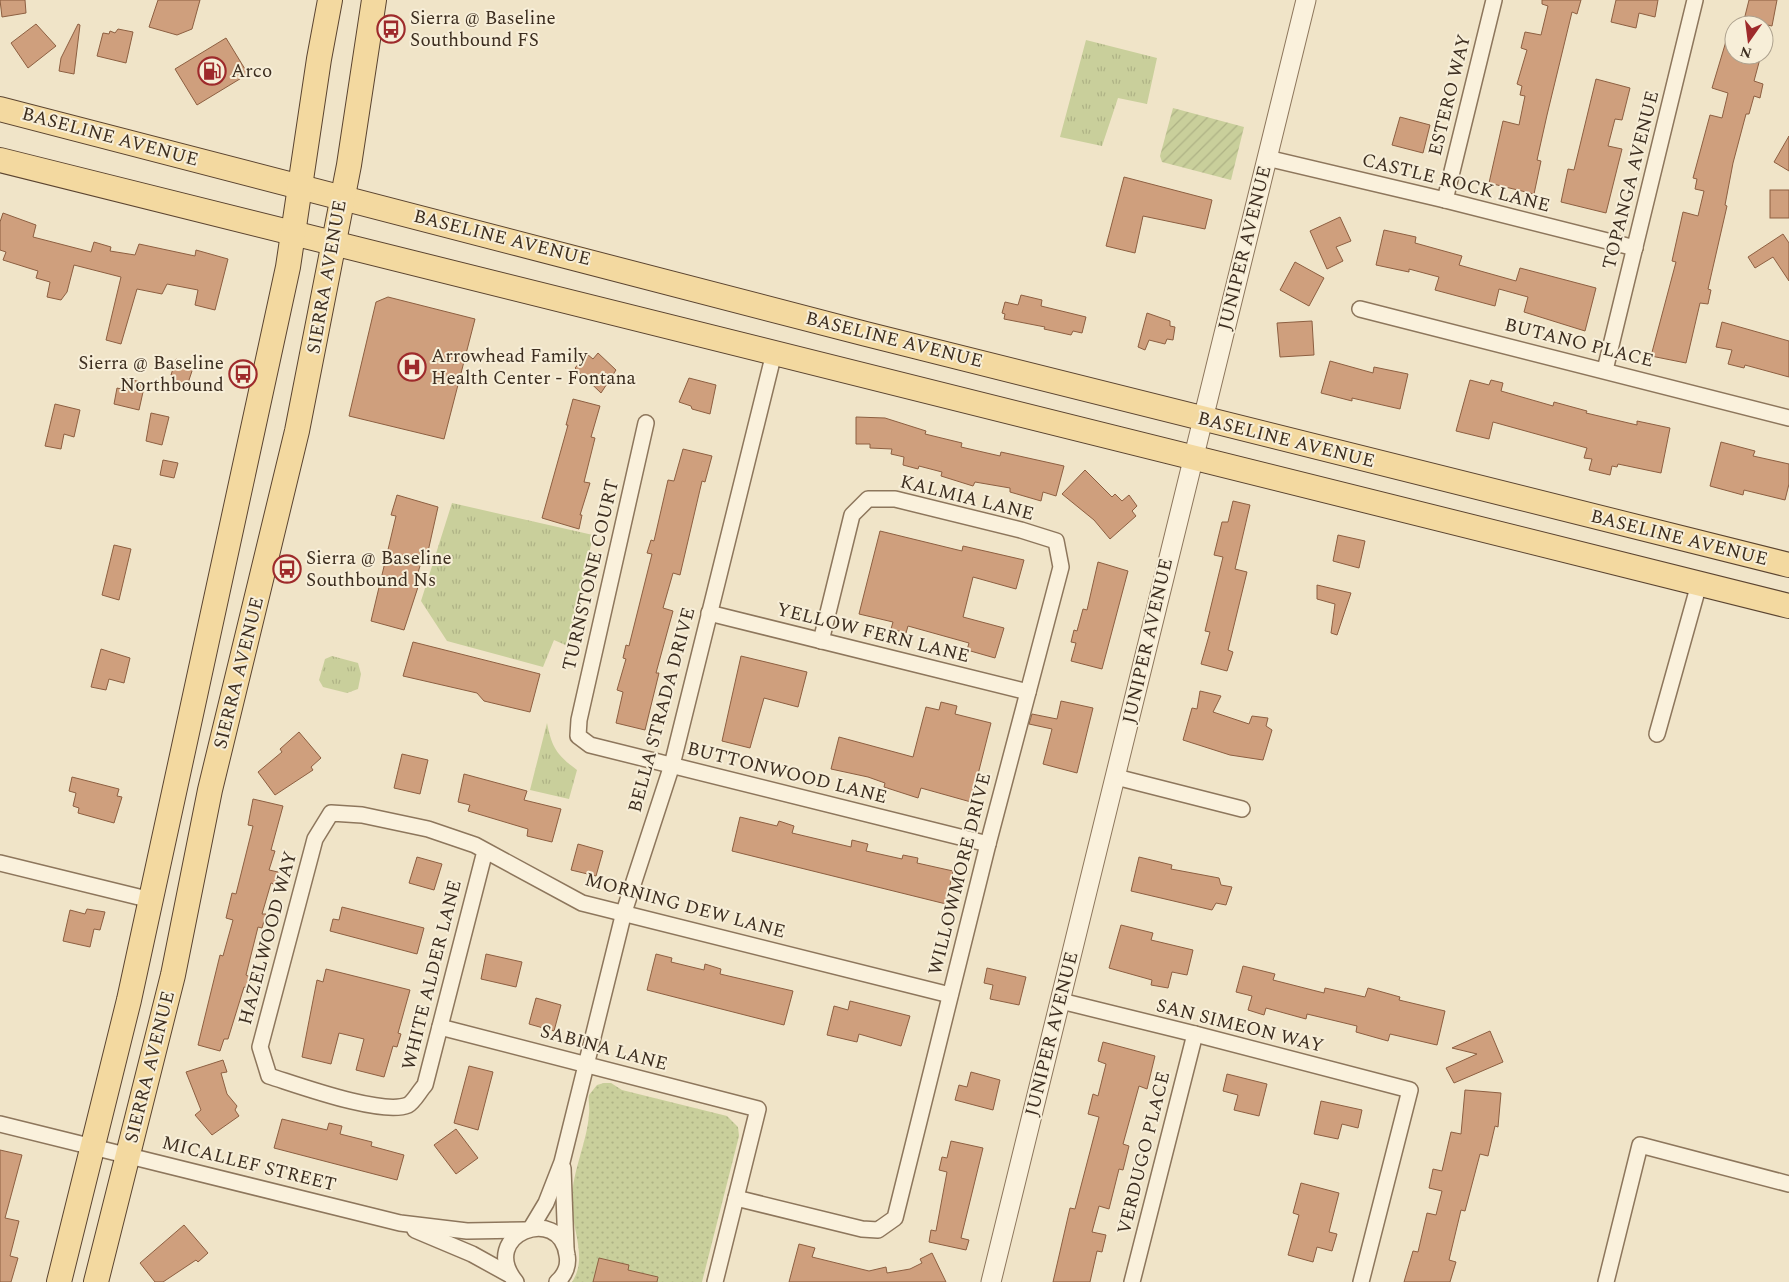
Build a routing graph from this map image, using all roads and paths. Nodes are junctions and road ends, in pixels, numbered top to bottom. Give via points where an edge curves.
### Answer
1 (330, 0) edge
2 (374, 0) edge
3 (1306, 0) edge
4 (1494, 0) edge
5 (1695, 0) edge
6 (0, 109) edge
7 (1267, 158) junction
8 (0, 160) edge
9 (300, 187) junction
10 (341, 198) junction
11 (1446, 200) junction
12 (292, 234) junction
13 (332, 244) junction
14 (1635, 248) junction
15 (1360, 309) dead end
16 (774, 353) junction
17 (1606, 370) junction
18 (1203, 418) junction
19 (1789, 418) edge
20 (646, 423) dead end
21 (1193, 458) junction
22 (1056, 541) joint
23 (1789, 565) edge
24 (1699, 584) junction
25 (1789, 606) edge
26 (709, 613) junction
27 (821, 641) junction
28 (1028, 692) junction
29 (1657, 734) dead end
30 (578, 736) joint
31 (672, 765) junction
32 (1116, 777) junction
33 (1242, 809) dead end
34 (331, 813) joint
35 (988, 844) junction
36 (485, 851) junction
37 (0, 862) edge
38 (151, 900) junction
39 (624, 912) junction
40 (950, 995) junction
41 (1060, 1001) junction
42 (440, 1027) junction
43 (1196, 1034) junction
44 (588, 1064) junction
45 (409, 1104) joint
46 (0, 1124) edge
47 (93, 1146) junction
48 (128, 1154) junction
49 (562, 1162) junction
50 (1789, 1184) edge
51 (736, 1198) junction
52 (400, 1223) junction
53 (528, 1229) junction
54 (567, 1249) junction
55 (513, 1279) edge
56 (559, 1281) edge
57 (59, 1282) edge
58 (96, 1282) edge
59 (714, 1282) edge
60 (991, 1282) edge
61 (1132, 1282) edge
62 (1361, 1282) edge
63 (1606, 1282) edge

1 - 9 main road, SIERRA AVENUE
2 - 10 main road, SIERRA AVENUE
3 - 7 street, JUNIPER AVENUE
4 - 11 street, ESTERO WAY
5 - 14 street, TOPANGA AVENUE
6 - 9 main road, BASELINE AVENUE
7 - 11 street, CASTLE ROCK LANE
7 - 18 street, JUNIPER AVENUE
8 - 12 main road, BASELINE AVENUE
9 - 10 main road, BASELINE AVENUE
9 - 12 main road, SIERRA AVENUE
10 - 13 main road, SIERRA AVENUE
10 - 18 main road, BASELINE AVENUE
11 - 14 street, CASTLE ROCK LANE
12 - 13 main road, BASELINE AVENUE
12 - 38 main road, SIERRA AVENUE via 288,267
13 - 16 main road, BASELINE AVENUE
13 - 48 main road, SIERRA AVENUE via 297,430 210,790 173,975
14 - 17 street, TOPANGA AVENUE
15 - 17 street, BUTANO PLACE
16 - 21 main road, BASELINE AVENUE
16 - 26 street, BELLA STRADA DRIVE
17 - 19 street, BUTANO PLACE
18 - 21 street, JUNIPER AVENUE
18 - 23 main road, BASELINE AVENUE
20 - 30 street, TURNSTONE COURT
21 - 24 main road, BASELINE AVENUE via 1597,556
21 - 32 street, JUNIPER AVENUE
22 - 27 street, KALMIA LANE via 895,499 868,499 852,515
22 - 28 street, WILLOWMORE DRIVE via 1061,567
24 - 25 main road, BASELINE AVENUE
24 - 29 street
26 - 27 street, YELLOW FERN LANE
26 - 31 street, BELLA STRADA DRIVE
27 - 28 street, YELLOW FERN LANE
28 - 35 street, WILLOWMORE DRIVE
30 - 31 street, BUTTONWOOD LANE via 590,745
31 - 35 street, BUTTONWOOD LANE
31 - 39 street, BELLA STRADA DRIVE
32 - 33 street
32 - 41 street, JUNIPER AVENUE
34 - 36 street, MORNING DEW LANE via 362,815 428,829
34 - 45 street, HAZELWOOD WAY via 315,839 260,1047 269,1076 332,1096 392,1109
35 - 40 street, WILLOWMORE DRIVE
36 - 39 street, MORNING DEW LANE via 582,903
36 - 42 street, WHITE ALDER LANE
37 - 38 street
38 - 47 main road, SIERRA AVENUE
39 - 40 street, MORNING DEW LANE
39 - 44 street, BELLA STRADA DRIVE
40 - 51 street, WILLOWMORE DRIVE via 895,1218 878,1230 862,1229
41 - 43 street, SAN SIMEON WAY
41 - 60 street, JUNIPER AVENUE
42 - 44 street, SABINA LANE
42 - 45 street, WHITE ALDER LANE via 425,1084
43 - 61 street, VERDUGO PLACE
43 - 62 street, SAN SIMEON WAY via 1410,1090
44 - 49 street, BELLA STRADA DRIVE
44 - 51 street, SABINA LANE via 758,1109
46 - 47 street, MICALLEF STREET
47 - 48 street, MICALLEF STREET
47 - 57 main road, SIERRA AVENUE
48 - 52 street, MICALLEF STREET
48 - 58 main road, SIERRA AVENUE
49 - 53 street, BELLA STRADA DRIVE via 546,1203
49 - 54 street, BELLA STRADA DRIVE
50 - 63 street via 1640,1145
51 - 59 street
52 - 53 street, MICALLEF STREET via 467,1231
52 - 55 street, MICALLEF STREET via 472,1254
53 - 54 street, MICALLEF STREET via 548,1230 556,1234
53 - 55 street, BELLA STRADA DRIVE via 512,1240 508,1248 506,1265
54 - 56 street, BELLA STRADA DRIVE via 567,1264

